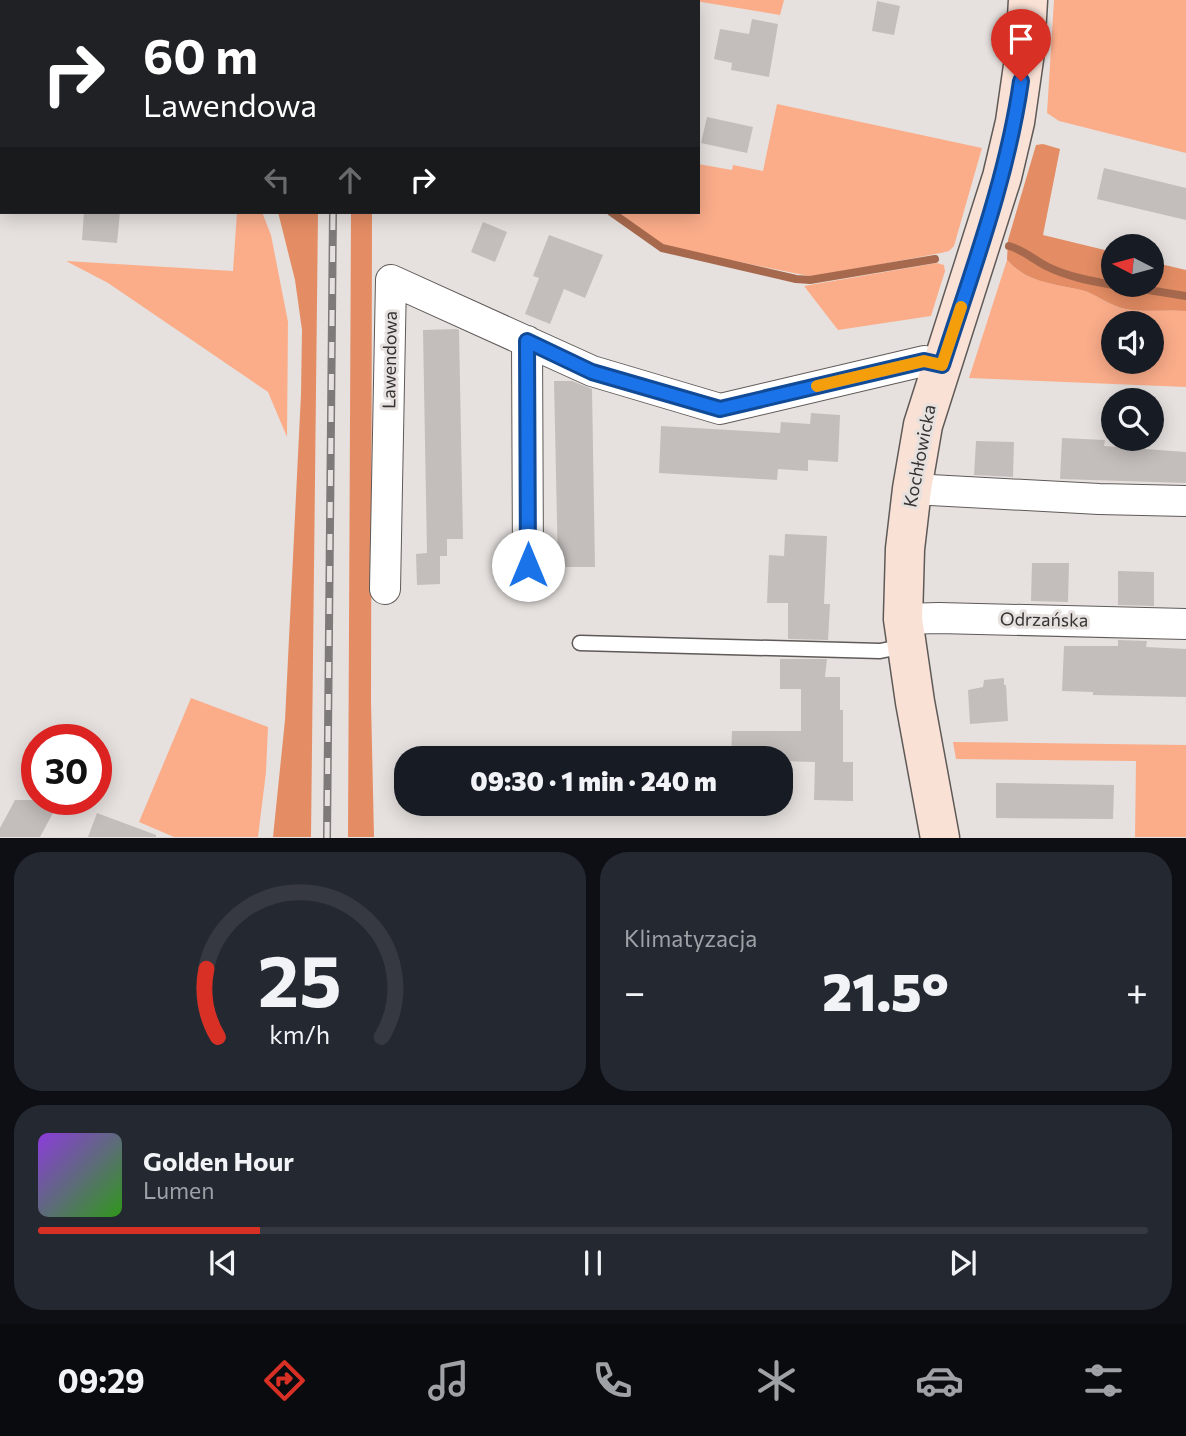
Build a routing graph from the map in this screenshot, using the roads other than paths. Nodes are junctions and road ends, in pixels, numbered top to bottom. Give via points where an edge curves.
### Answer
1 (1028, 0) edge
2 (527, 341) junction
3 (942, 365) junction
4 (912, 489) junction
5 (1186, 501) edge
6 (528, 565) dead end
7 (385, 589) dead end
8 (1186, 624) edge
9 (905, 632) junction
10 (580, 643) dead end
11 (940, 838) edge

1 - 3 street, Kochłowicka via 1023,71 1009,148
2 - 3 street, Lawendowa via 592,372 720,409 924,361
2 - 6 street
2 - 7 street, Lawendowa via 391,280
3 - 4 street, Kochłowicka via 923,425
4 - 5 street
4 - 9 street, Kochłowicka via 905,549
8 - 9 street, Odrzańska via 939,618
9 - 10 lane via 880,651
9 - 11 street, Kochłowicka

